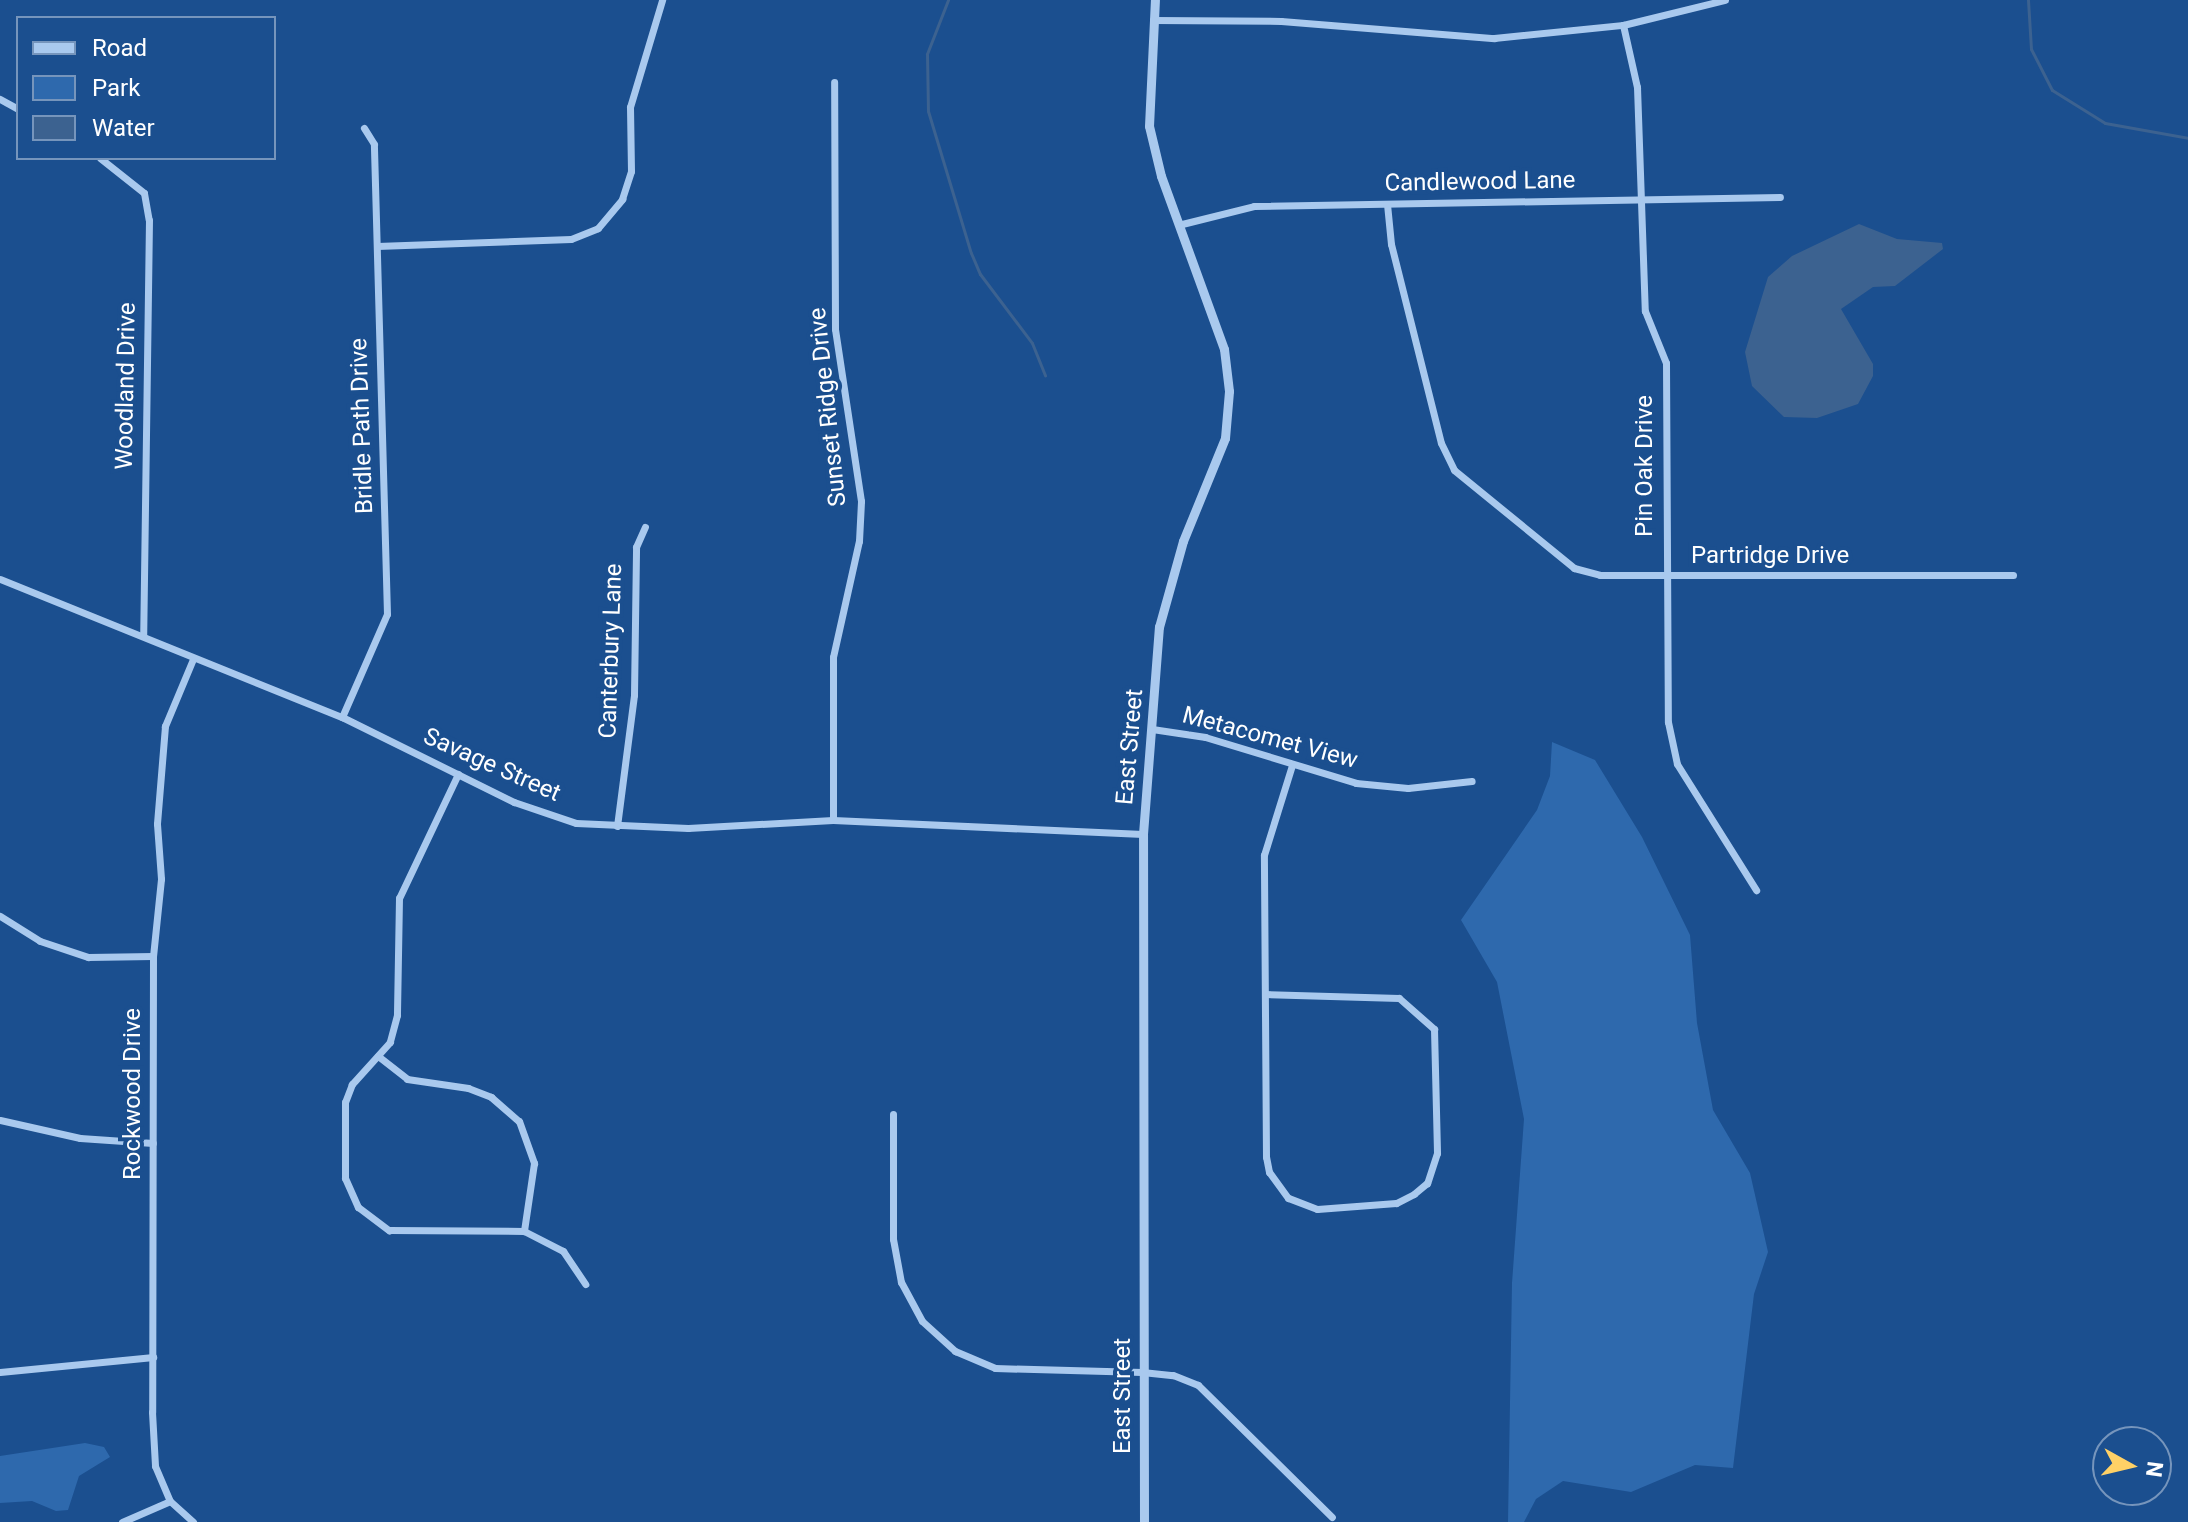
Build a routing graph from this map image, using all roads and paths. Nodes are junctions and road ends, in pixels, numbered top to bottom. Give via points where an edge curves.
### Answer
1 (662, 0) edge
2 (1155, 0) edge
3 (1725, 0) edge
4 (1153, 20) junction
5 (1623, 25) junction
6 (834, 82) dead end
7 (364, 128) dead end
8 (103, 160) edge
9 (1780, 197) dead end
10 (1642, 198) junction
11 (1387, 204) junction
12 (1182, 224) junction
13 (377, 246) junction
14 (645, 527) dead end
15 (2013, 575) dead end
16 (1665, 576) junction
17 (0, 579) edge
18 (143, 636) junction
19 (193, 659) junction
20 (342, 717) junction
21 (1152, 729) junction
22 (1292, 765) junction
23 (458, 774) junction
24 (1472, 781) dead end
25 (833, 820) junction
26 (617, 826) junction
27 (1143, 834) junction
28 (1756, 890) dead end
29 (0, 916) edge
30 (153, 956) junction
31 (1265, 994) junction
32 (378, 1056) junction
33 (893, 1114) dead end
34 (0, 1120) edge
35 (153, 1143) junction
36 (524, 1231) junction
37 (585, 1284) dead end
38 (153, 1357) junction
39 (0, 1372) edge
40 (1142, 1372) junction
41 (170, 1501) junction
42 (1332, 1517) dead end
43 (122, 1522) edge
44 (193, 1522) edge
45 (1144, 1522) edge

1 - 13 street via 630,107 631,171 622,199 598,228 571,239
2 - 4 street, East Street
3 - 5 street
4 - 5 street via 1281,21 1494,38
4 - 12 street, East Street via 1149,126 1161,176
5 - 10 street, Pin Oak Drive via 1637,87
6 - 25 street, Sunset Ridge Drive via 835,329 861,501 859,541 833,657
7 - 13 street, Bridle Path Drive via 374,144
8 - 18 street, Woodland Drive via 144,193 149,220
9 - 10 street, Candlewood Lane
10 - 11 street, Candlewood Lane
10 - 16 street, Pin Oak Drive via 1645,311 1666,363
11 - 12 street, Candlewood Lane via 1254,206
11 - 16 street, Partridge Drive via 1391,244 1441,443 1454,470 1574,568 1600,575
12 - 21 street, East Street via 1224,349 1229,391 1225,438 1183,541 1159,627
13 - 20 street, Bridle Path Drive via 387,614
14 - 26 street, Canterbury Lane via 636,547 634,695
15 - 16 street, Partridge Drive
16 - 28 street, Pin Oak Drive via 1668,722 1677,764
17 - 18 street, Savage Street
18 - 19 street, Savage Street
19 - 20 street, Savage Street
19 - 30 street, Rockwood Drive via 165,726
20 - 23 street, Savage Street
21 - 22 street, Metacomet View via 1205,737
21 - 27 street, East Street
22 - 24 street, Metacomet View via 1356,783 1408,788
22 - 31 street via 1266,839
23 - 26 street, Savage Street via 576,823
23 - 32 street via 399,898 397,1015 390,1042
25 - 26 street, Savage Street
25 - 27 street, Savage Street
27 - 40 street, East Street
29 - 30 street via 40,941 88,957
30 - 35 street, Rockwood Drive
31 - 31 street via 1266,1157 1277,1186 1301,1205 1325,1210 1396,1203 1414,1194 1427,1183 1437,1153 1438,1047 1423,1015 1399,998 1379,995
32 - 36 street via 407,1079 491,1097 519,1121 534,1163
32 - 36 street via 352,1084 345,1102 345,1178 358,1207 372,1222 405,1233
33 - 40 street via 893,1239 901,1282 922,1321 955,1351 995,1368
34 - 35 street via 80,1138
35 - 38 street, Rockwood Drive
36 - 37 street via 563,1251
38 - 39 street
38 - 41 street, Rockwood Drive via 155,1466
40 - 42 street via 1173,1375 1198,1385
40 - 45 street, East Street
41 - 43 street
41 - 44 street, Rockwood Drive

